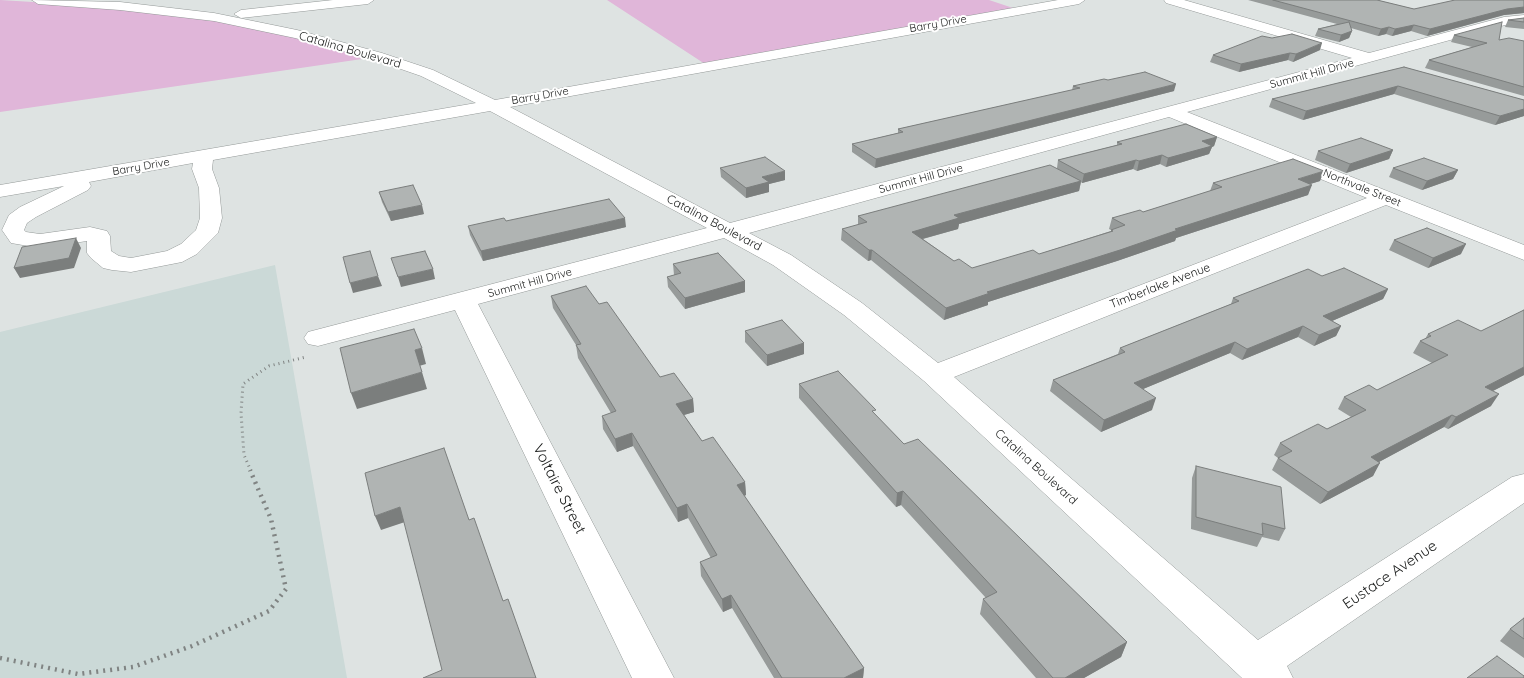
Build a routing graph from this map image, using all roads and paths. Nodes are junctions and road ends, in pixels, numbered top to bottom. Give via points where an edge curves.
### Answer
1 (38, 0) edge
2 (368, 0) edge
3 (1079, 0) edge
4 (1170, 0) edge
5 (214, 17) junction
6 (1524, 19) edge
7 (1370, 58) junction
8 (1398, 66) edge
9 (492, 105) junction
10 (1171, 112) junction
11 (204, 156) junction
12 (127, 169) junction
13 (0, 191) edge
14 (1386, 198) junction
15 (727, 230) junction
16 (1524, 253) edge
17 (464, 301) junction
18 (318, 338) dead end
19 (308, 356) dead end
20 (934, 375) junction
21 (1524, 486) edge
22 (0, 658) edge
23 (1264, 671) edge
24 (653, 678) edge

1 - 5 street, Catalina Boulevard
2 - 5 street
3 - 9 street, Barry Drive
4 - 7 street
5 - 9 street, Catalina Boulevard via 297,34 377,56 427,73
6 - 7 street, Summit Hill Drive via 1504,21
7 - 8 street
7 - 10 street, Summit Hill Drive
9 - 11 street, Barry Drive
9 - 15 street, Catalina Boulevard
10 - 14 street, Northvale Street
10 - 15 street, Summit Hill Drive
11 - 12 street, Barry Drive
11 - 12 street via 202,169 210,195 211,218 206,233 189,249 174,257 131,265 112,263 99,253 99,236 90,234 40,241 19,238 13,230 17,220 28,212
12 - 13 street, Barry Drive
14 - 16 street, Northvale Street
14 - 20 street, Timberlake Avenue
15 - 17 street, Summit Hill Drive
15 - 20 street, Catalina Boulevard via 782,260 853,309
17 - 18 street, Summit Hill Drive
17 - 24 street, Voltaire Street
19 - 22 path via 270,366 243,384 244,455 272,519 286,589 269,611 192,646 133,667 78,674
20 - 23 street, Catalina Boulevard
21 - 23 street, Eustace Avenue

